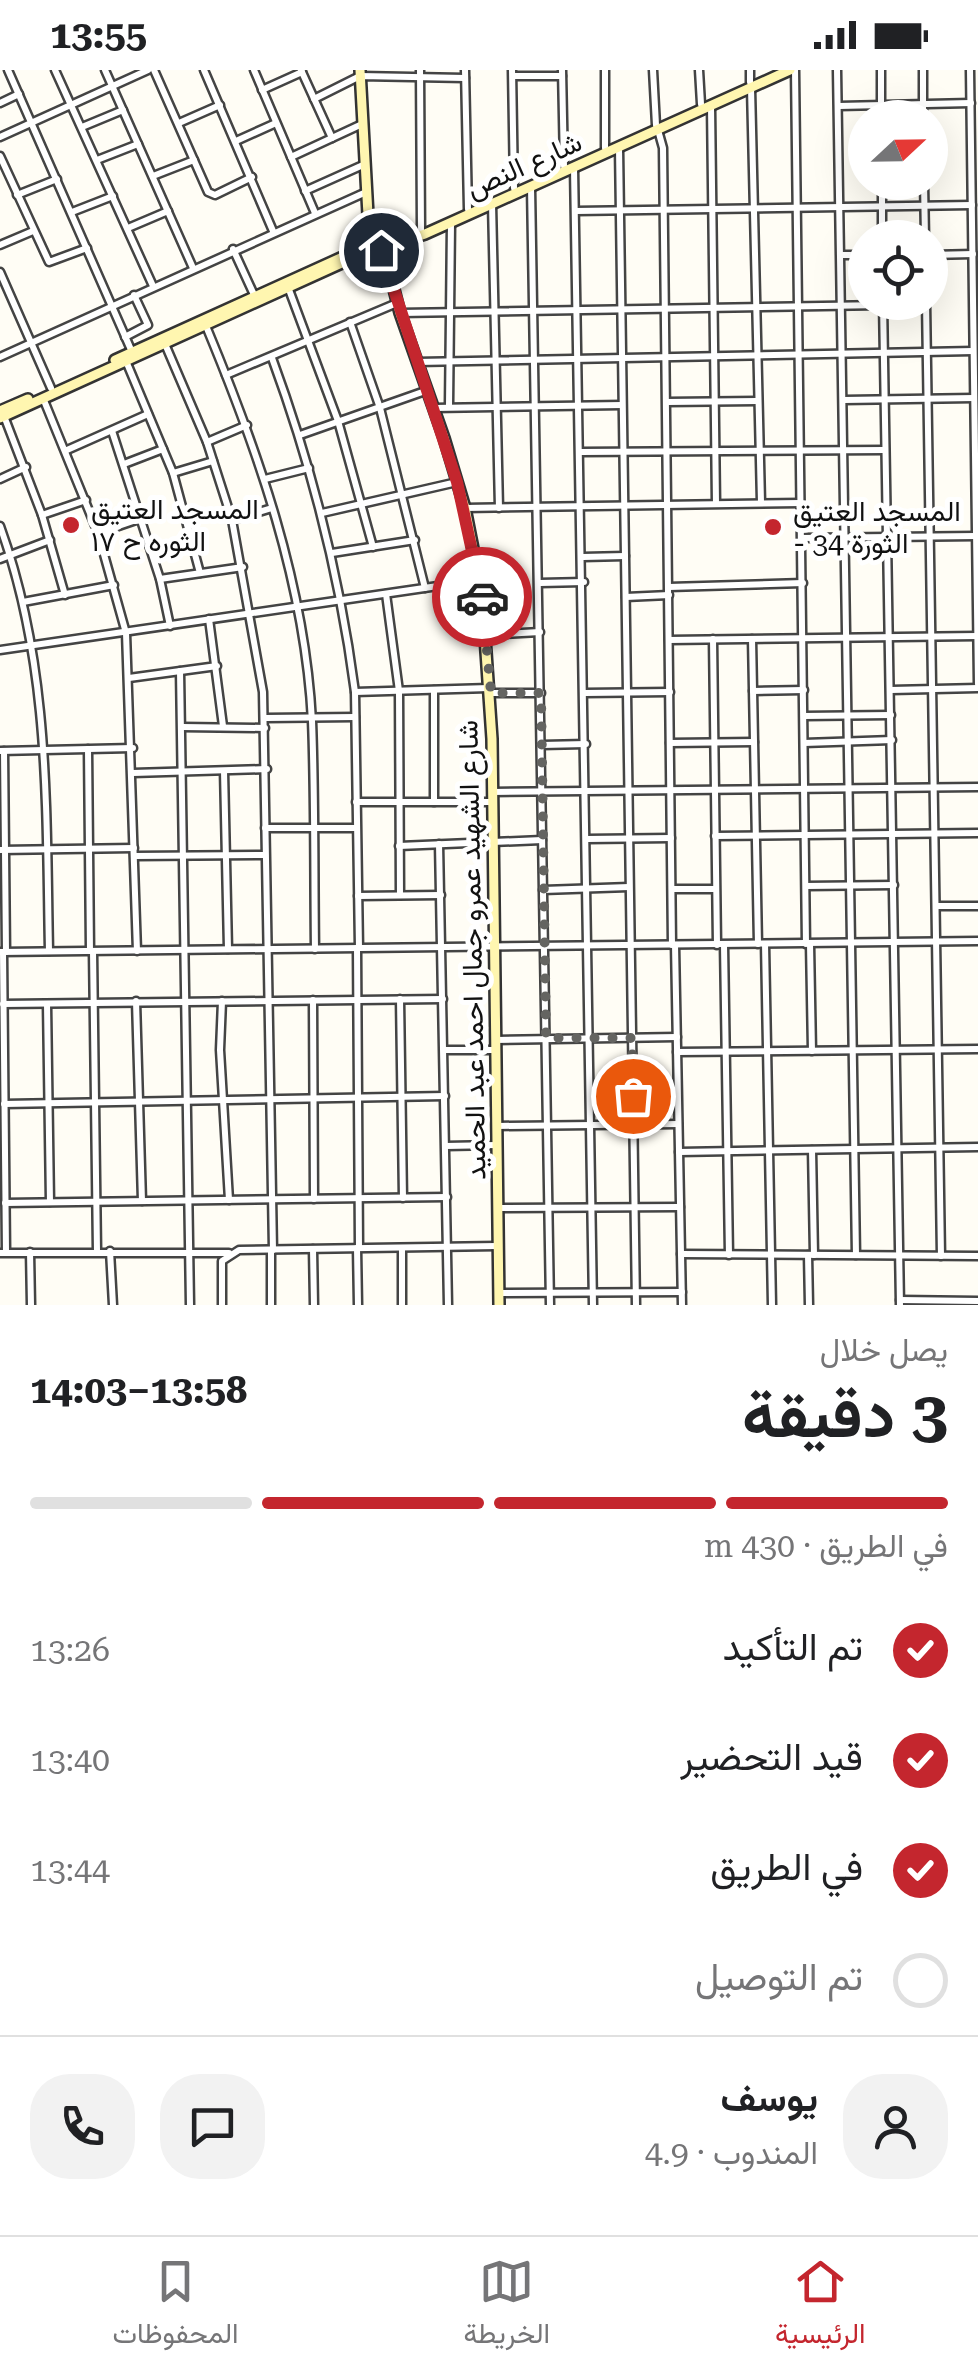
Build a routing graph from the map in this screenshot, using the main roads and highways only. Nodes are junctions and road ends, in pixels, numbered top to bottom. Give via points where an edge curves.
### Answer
1 (776, 70) edge
2 (793, 70) edge
3 (360, 73) edge
4 (751, 85) junction
5 (657, 127) junction
6 (569, 167) junction
7 (378, 248) junction
8 (288, 286) junction
9 (152, 346) junction
10 (129, 356) junction
11 (1, 415) edge
12 (499, 1305) edge

1 - 4 main road, شارع النص
2 - 4 main road, شارع النص
3 - 7 main road, شارع الشهيد عمرو جمال احمد عبد الحميد via 364,192
4 - 5 main road, شارع النص
5 - 6 main road, شارع النص
5 - 6 main road, شارع النص
6 - 7 main road, شارع النص
6 - 7 main road, شارع النص via 451,223
7 - 8 main road, شارع النص
7 - 12 main road, شارع الشهيد عمرو جمال احمد عبد الحميد via 465,508 480,580 491,690
8 - 9 main road, شارع النص
8 - 9 main road, شارع النص
9 - 10 main road, شارع النص
10 - 11 main road, شارع النص
10 - 11 main road, شارع النص

